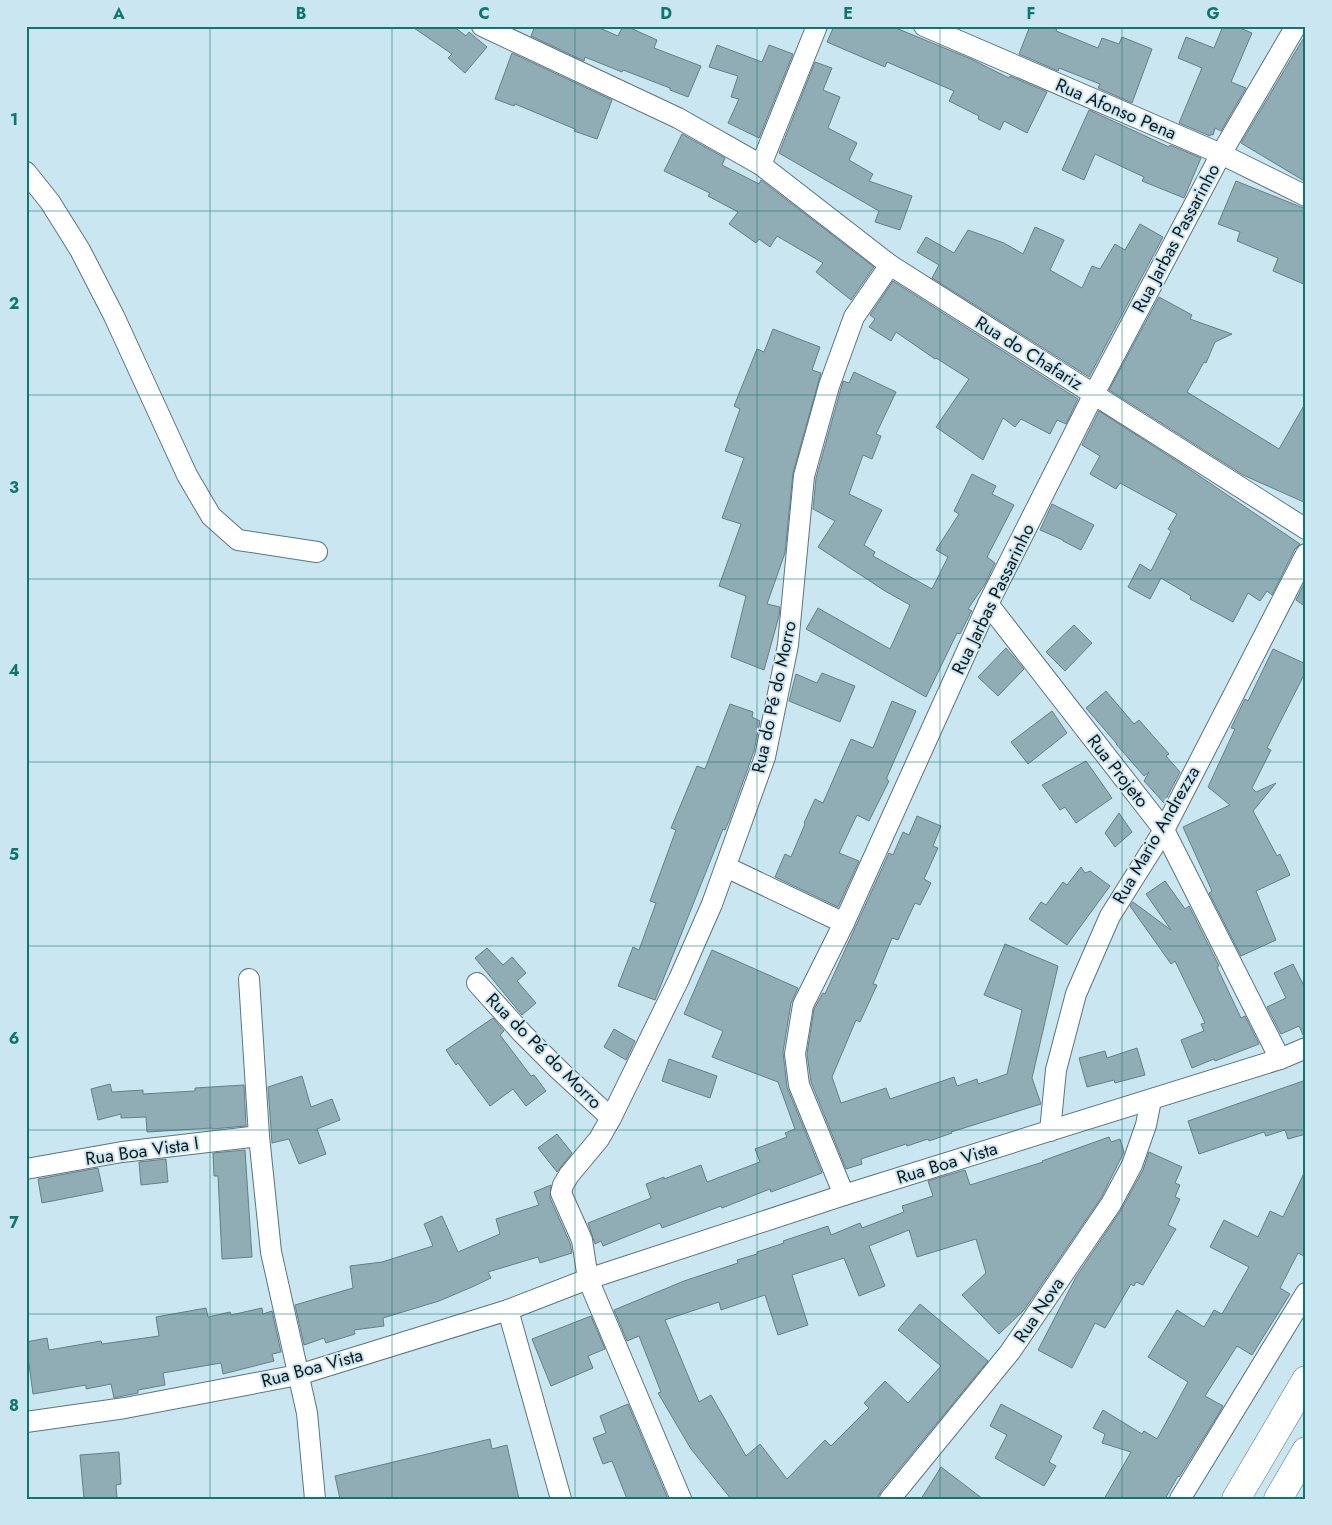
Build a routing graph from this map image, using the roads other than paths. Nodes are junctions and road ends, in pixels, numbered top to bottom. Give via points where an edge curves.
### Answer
1 (482, 26) edge
2 (817, 26) edge
3 (924, 26) edge
4 (1296, 26) edge
5 (1221, 154) junction
6 (761, 165) junction
7 (26, 172) edge
8 (1306, 196) edge
9 (890, 265) junction
10 (1094, 394) junction
11 (1306, 529) edge
12 (317, 552) dead end
13 (1306, 554) edge
14 (988, 604) junction
15 (1164, 830) junction
16 (726, 867) junction
17 (844, 923) junction
18 (249, 979) dead end
19 (477, 983) dead end
20 (1306, 1048) edge
21 (1280, 1059) junction
22 (1151, 1100) junction
23 (611, 1118) junction
24 (1050, 1130) junction
25 (259, 1136) junction
26 (26, 1169) edge
27 (844, 1195) junction
28 (588, 1279) junction
29 (1306, 1293) edge
30 (508, 1310) junction
31 (298, 1375) junction
32 (1306, 1380) edge
33 (26, 1422) edge
34 (1306, 1451) edge
35 (316, 1499) edge
36 (561, 1499) edge
37 (682, 1499) edge
38 (890, 1499) edge
39 (1180, 1499) edge
40 (1236, 1499) edge
41 (1278, 1499) edge

1 - 6 street, Rua do Chafariz via 678,118
2 - 6 street
3 - 5 street, Rua Afonso Pena
4 - 5 street, Rua Jarbas Passarinho
5 - 8 street, Rua Afonso Pena
5 - 10 street, Rua Jarbas Passarinho
6 - 9 street, Rua do Chafariz
7 - 12 street via 50,202 80,250 187,476 211,516 238,540
9 - 10 street, Rua do Chafariz
9 - 16 street, Rua do Pé do Morro via 854,317 821,413 804,476 788,645 765,757
10 - 11 street, Rua do Chafariz
10 - 14 street, Rua Jarbas Passarinho
13 - 15 street, Rua Mario Andrezza
14 - 15 street, Rua Projeto
14 - 17 street, Rua Jarbas Passarinho
15 - 21 street, Rua Projeto
15 - 24 street, Rua Mario Andrezza via 1110,916 1076,994 1056,1070
16 - 17 street
16 - 23 street, Rua do Pé do Morro via 679,979
17 - 27 street, Rua Jarbas Passarinho via 803,1005 795,1054 799,1084
18 - 25 street
19 - 23 street, Rua do Pé do Morro via 522,1033
20 - 21 street, Rua Boa Vista
21 - 22 street, Rua Boa Vista
22 - 24 street, Rua Boa Vista
22 - 38 street, Rua Nova via 1132,1165 1111,1204 1010,1352
23 - 28 street, Rua do Pé do Morro via 569,1175 561,1194 582,1240
24 - 27 street, Rua Boa Vista
25 - 26 street, Rua Boa Vista I via 122,1152
25 - 31 street via 271,1252
27 - 28 street, Rua Boa Vista
28 - 30 street, Rua Boa Vista
28 - 37 street
29 - 39 street
30 - 31 street, Rua Boa Vista
30 - 36 street
31 - 33 street, Rua Boa Vista via 125,1408
31 - 35 street via 307,1412
32 - 40 main road
34 - 41 main road

